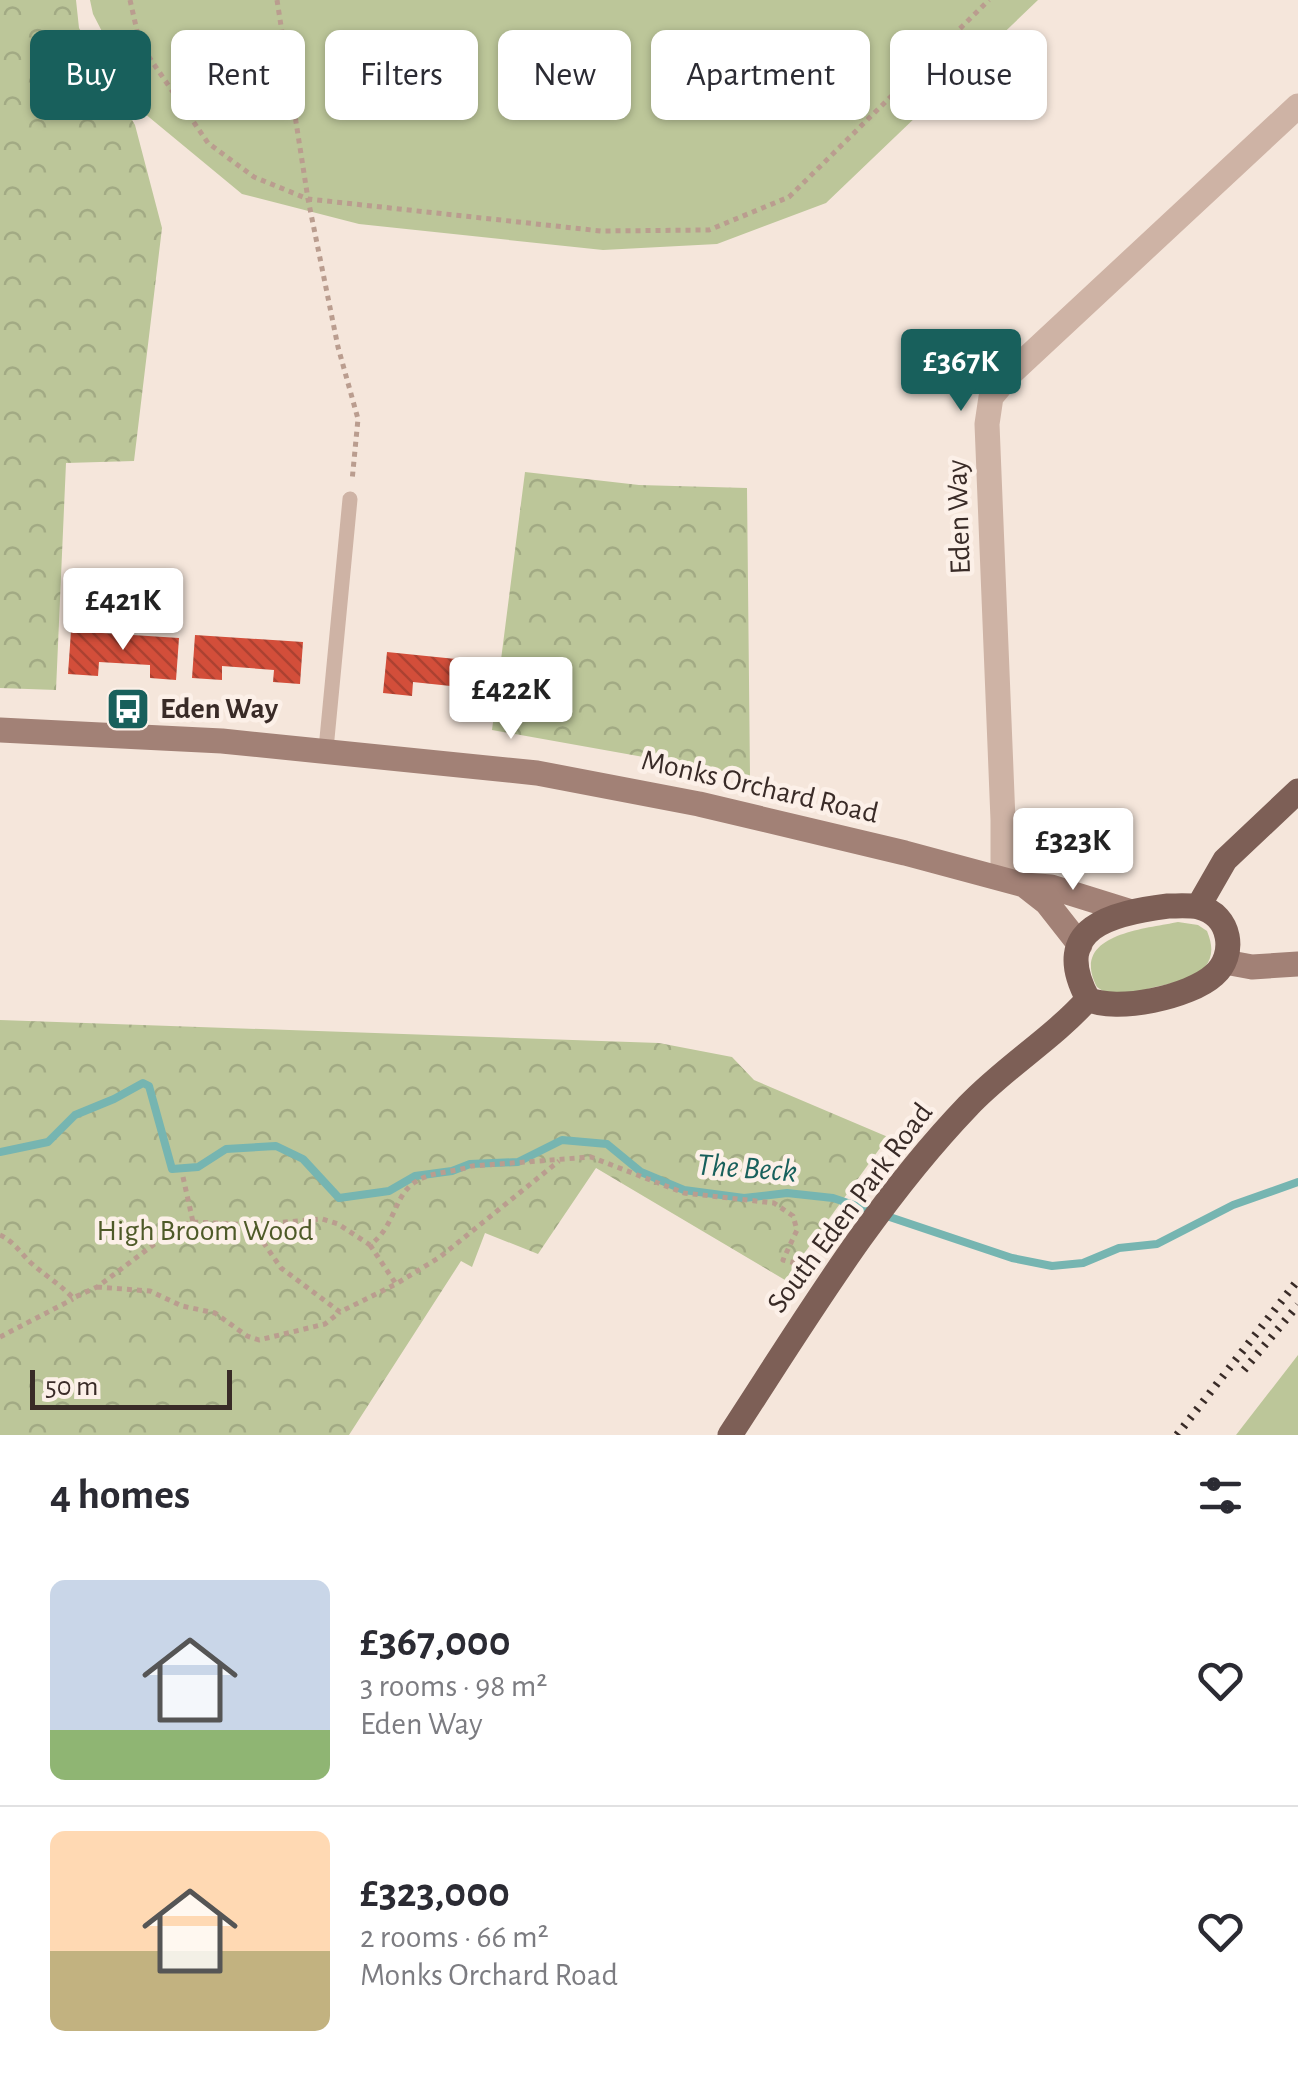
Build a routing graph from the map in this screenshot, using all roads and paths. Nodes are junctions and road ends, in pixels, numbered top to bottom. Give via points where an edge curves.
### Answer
1 (130, 0) edge
2 (277, 0) edge
3 (989, 0) edge
4 (1298, 106) edge
5 (308, 200) junction
6 (350, 499) joint
7 (0, 730) edge
8 (326, 749) junction
9 (1298, 791) edge
10 (1013, 881) junction
11 (1198, 906) junction
12 (1128, 911) junction
13 (1080, 945) junction
14 (1225, 962) junction
15 (1298, 964) edge
16 (1088, 999) junction
17 (562, 1158) junction
18 (183, 1176) dead end
19 (193, 1222) junction
20 (252, 1225) junction
21 (0, 1235) edge
22 (370, 1246) junction
23 (836, 1272) junction
24 (396, 1284) junction
25 (97, 1286) junction
26 (73, 1298) junction
27 (340, 1312) junction
28 (0, 1337) edge
29 (730, 1435) edge

1 - 5 path via 140,44 208,143 254,177
2 - 5 path
3 - 5 path via 789,197 709,230 601,231
4 - 10 street, Eden Way via 991,397 1004,820
5 - 6 path via 358,419
6 - 8 lane
7 - 8 street, Monks Orchard Road
8 - 10 street, Monks Orchard Road via 587,782
9 - 11 main road via 1232,852
10 - 12 street, Monks Orchard Road
10 - 13 street via 1047,903
11 - 12 main road
11 - 14 main road via 1221,922
12 - 13 main road via 1104,919
13 - 16 main road via 1078,971
14 - 15 street
14 - 16 main road via 1209,980 1140,1003 1100,1005
16 - 23 main road, South Eden Park Road via 968,1106
17 - 22 path via 432,1174 410,1186
17 - 23 path via 591,1157 684,1193 774,1203 793,1216 797,1230 783,1260
17 - 24 path via 440,1257
18 - 19 path
19 - 20 path
19 - 25 path
20 - 22 path via 322,1219
20 - 27 path via 281,1268
21 - 26 path
22 - 24 path
23 - 29 main road, South Eden Park Road
24 - 27 path
25 - 26 path
25 - 27 path via 150,1291 215,1313 259,1340 325,1324
26 - 28 path

